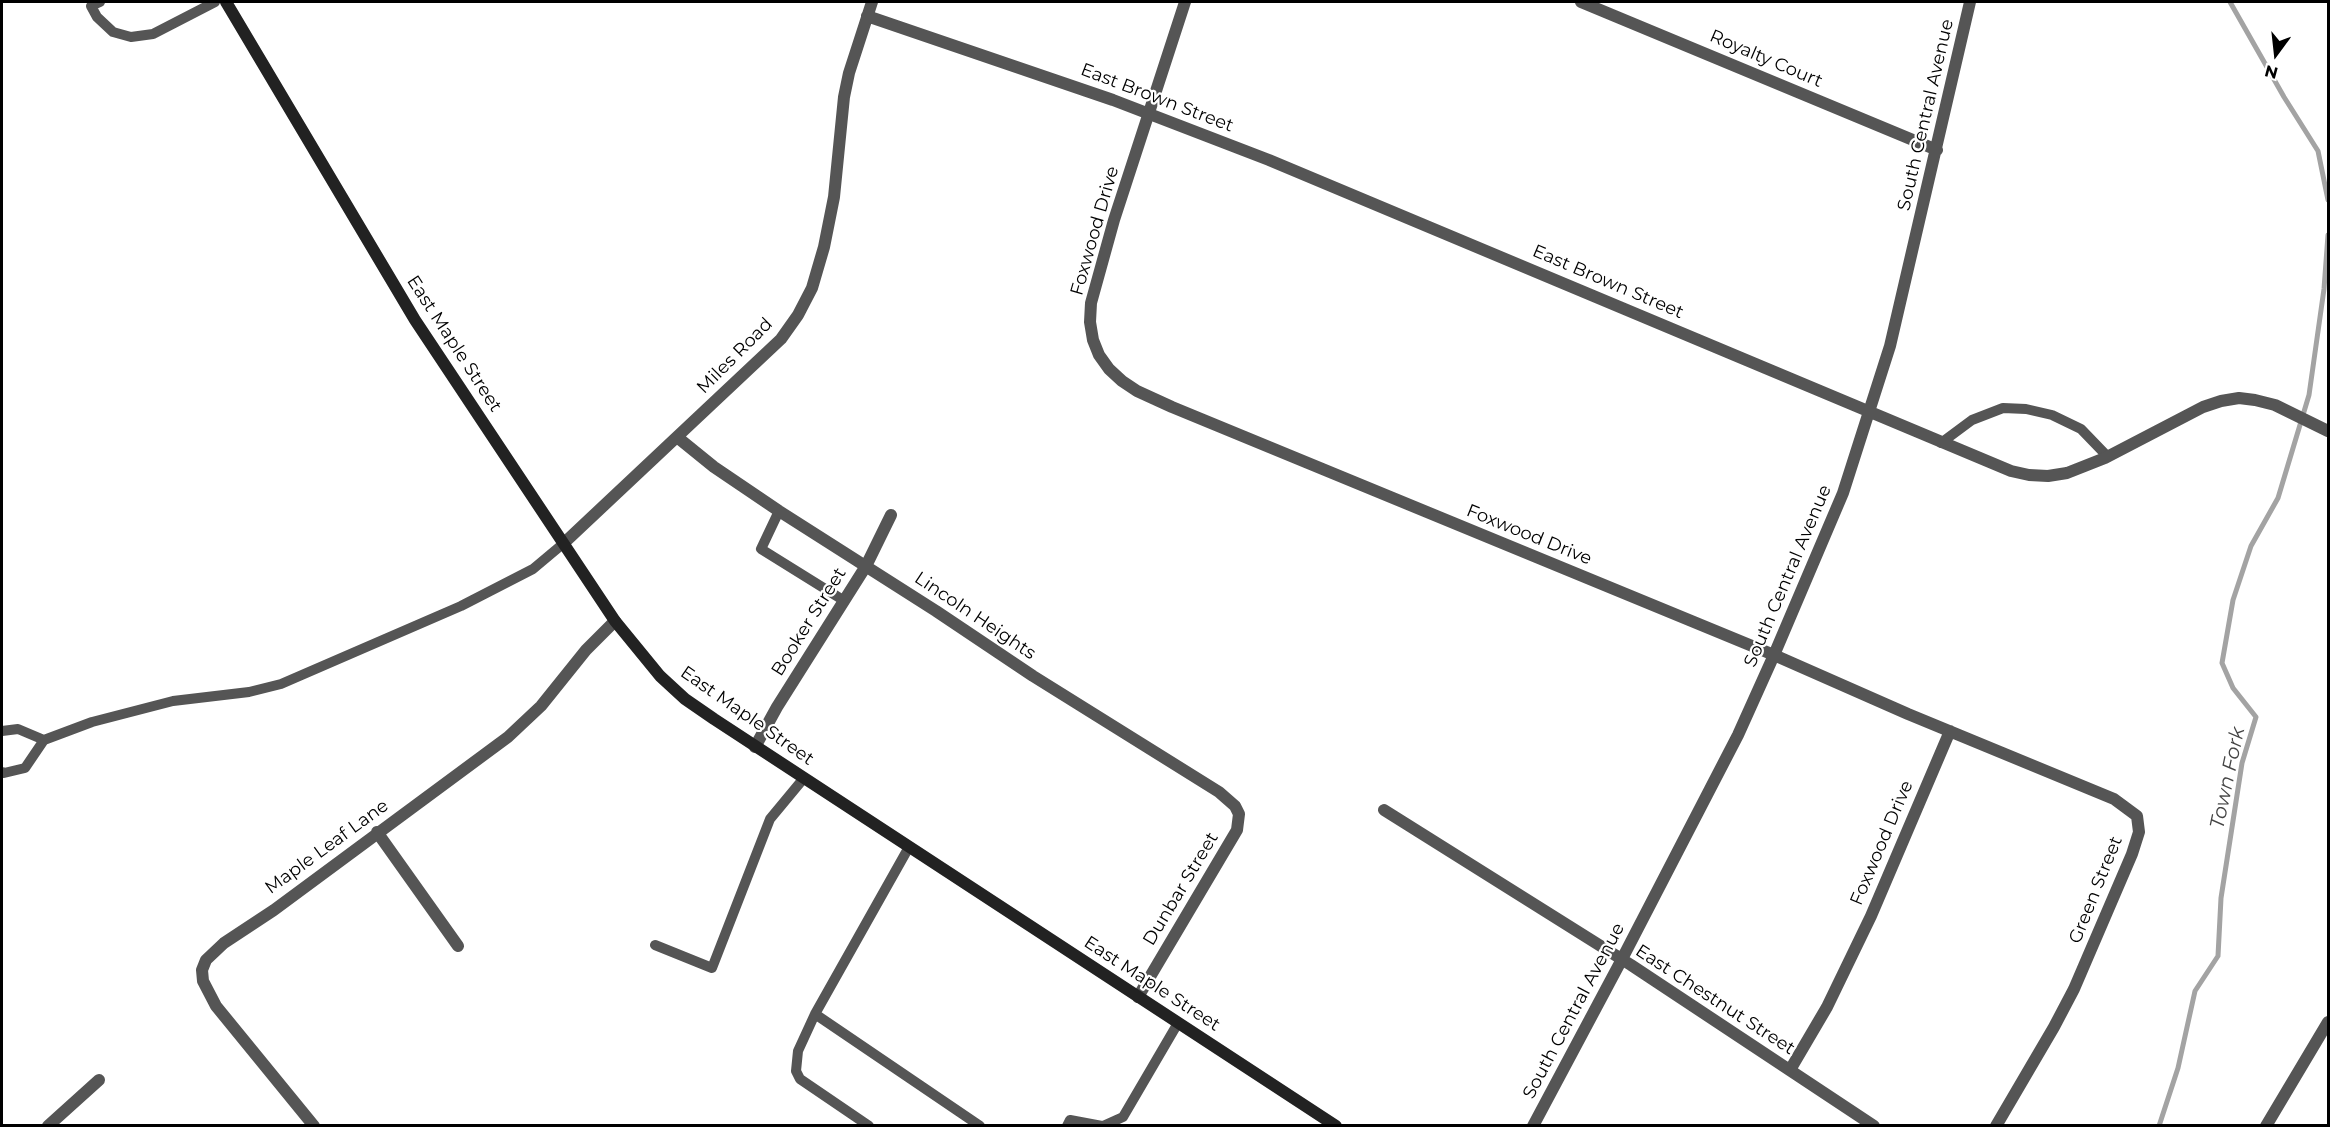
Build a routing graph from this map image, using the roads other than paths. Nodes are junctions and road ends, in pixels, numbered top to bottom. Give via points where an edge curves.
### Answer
1 (100, 2) edge
2 (216, 2) edge
3 (226, 2) edge
4 (872, 2) edge
5 (1185, 2) edge
6 (1581, 2) edge
7 (1970, 2) edge
8 (867, 16) junction
9 (1150, 114) junction
10 (1937, 150) junction
11 (1870, 413) junction
12 (2324, 429) edge
13 (676, 437) junction
14 (1941, 443) junction
15 (2108, 457) junction
16 (779, 511) junction
17 (891, 515) dead end
18 (564, 543) junction
19 (866, 566) junction
20 (843, 600) junction
21 (615, 621) junction
22 (1774, 655) junction
23 (2, 731) edge
24 (1950, 731) junction
25 (44, 740) junction
26 (755, 747) junction
27 (2, 772) edge
28 (804, 778) junction
29 (1384, 810) dead end
30 (1237, 831) joint
31 (377, 832) junction
32 (909, 848) junction
33 (656, 945) dead end
34 (458, 946) dead end
35 (1621, 961) junction
36 (1138, 997) junction
37 (815, 1014) junction
38 (2328, 1022) edge
39 (1178, 1023) junction
40 (1790, 1070) junction
41 (99, 1080) dead end
42 (48, 1125) edge
43 (314, 1125) edge
44 (869, 1125) edge
45 (980, 1125) edge
46 (1067, 1125) edge
47 (1106, 1125) edge
48 (1336, 1125) edge
49 (1533, 1125) edge
50 (1874, 1125) edge
51 (1996, 1125) edge
52 (2266, 1125) edge

1 - 2 lane via 91,6 97,17 113,32 131,37 153,34
3 - 18 main road, East Maple Street via 407,307
4 - 8 street, Miles Road
5 - 9 street, Foxwood Drive
6 - 10 street, Royalty Court
7 - 10 street, South Central Avenue
8 - 9 street, East Brown Street
8 - 13 street, Miles Road via 844,97 834,197 812,288 781,339
9 - 11 street, East Brown Street via 1409,218
9 - 22 street, Foxwood Drive via 1091,303 1093,340 1104,362 1122,381 1172,407
10 - 11 street, South Central Avenue
11 - 14 street, East Brown Street
11 - 22 street, South Central Avenue via 1844,493
12 - 15 street, East Brown Street via 2286,410 2239,398 2184,416
13 - 16 street, Lincoln Heights
13 - 18 street, Miles Road
14 - 15 street, East Brown Street via 2029,475 2067,473
14 - 15 lane via 1972,420 2003,408 2026,409 2052,415 2081,429
16 - 19 street, Lincoln Heights
16 - 20 lane via 761,549
17 - 19 street, Booker Street
18 - 21 main road, East Maple Street
18 - 25 lane via 533,569 461,606 281,684 173,701 92,722
19 - 20 street, Booker Street
19 - 30 street, Lincoln Heights via 1219,792 1239,814
20 - 26 street, Booker Street
21 - 26 main road, East Maple Street via 672,688
21 - 31 street, Maple Leaf Lane via 520,727
22 - 24 street, Foxwood Drive
22 - 35 street, South Central Avenue
23 - 25 lane via 18,729
24 - 40 street, Foxwood Drive via 1871,916 1827,1007
24 - 51 street, Green Street via 2114,799 2133,810 2139,822 2132,854 2074,989
25 - 27 lane via 25,768
26 - 28 main road, East Maple Street
28 - 32 main road, East Maple Street
28 - 33 lane via 770,819 712,968
29 - 35 street, East Chestnut Street
30 - 36 street, Dunbar Street
31 - 34 street
31 - 43 street, Maple Leaf Lane via 219,947 202,970 202,981 216,1006
32 - 36 main road, East Maple Street
32 - 37 lane
35 - 40 street, East Chestnut Street
35 - 49 street, South Central Avenue
36 - 39 main road, East Maple Street
37 - 44 lane via 798,1051 796,1071 800,1078
37 - 45 lane
38 - 52 street
39 - 47 lane via 1123,1117
39 - 48 main road, East Maple Street
40 - 50 street, East Chestnut Street
41 - 42 street
46 - 47 lane via 1070,1120

